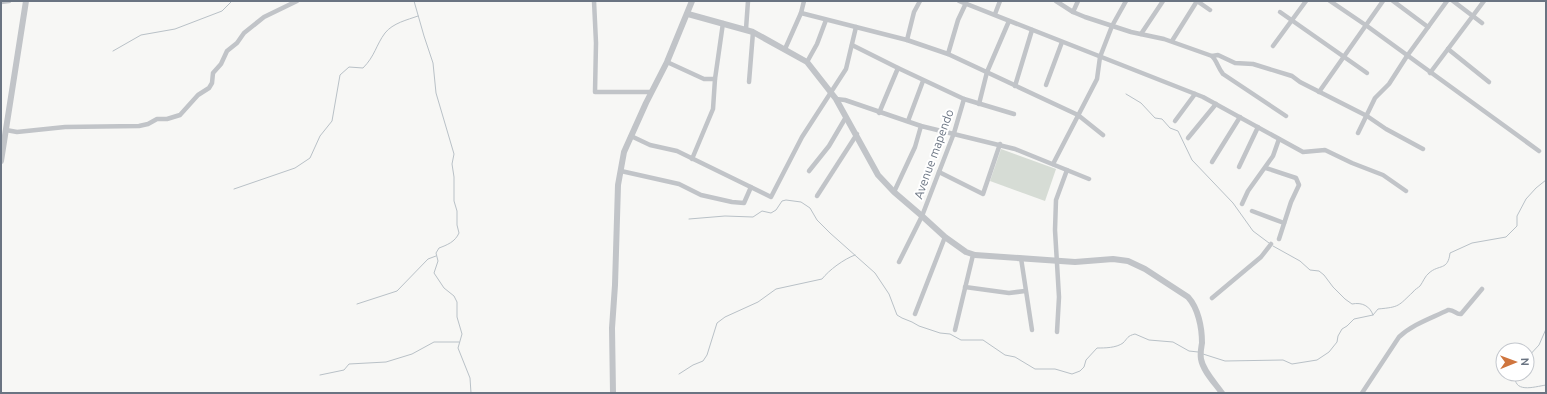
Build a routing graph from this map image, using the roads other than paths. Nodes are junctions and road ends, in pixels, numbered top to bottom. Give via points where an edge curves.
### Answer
1 (9, 1) edge
2 (26, 1) edge
3 (297, 1) edge
4 (594, 1) edge
5 (692, 1) edge
6 (748, 1) edge
7 (804, 1) edge
8 (920, 1) edge
9 (959, 1) edge
10 (1000, 1) edge
11 (1056, 1) edge
12 (1078, 1) edge
13 (1126, 1) edge
14 (1164, 1) edge
15 (1197, 1) edge
16 (1306, 1) edge
17 (1330, 1) edge
18 (1383, 1) edge
19 (1393, 1) edge
20 (1447, 1) edge
21 (1453, 1) edge
22 (1484, 1) edge
23 (1, 2) edge
24 (966, 3) junction
25 (1210, 10) dead end
26 (1073, 12) junction
27 (1280, 12) dead end
28 (801, 13) junction
29 (688, 14) junction
30 (995, 14) junction
31 (1474, 16) junction
32 (826, 20) junction
33 (1292, 20) junction
34 (1009, 21) junction
35 (724, 23) junction
36 (1482, 23) dead end
37 (1112, 26) junction
38 (1367, 26) junction
39 (856, 27) junction
40 (1428, 27) junction
41 (746, 29) junction
42 (1032, 30) junction
43 (753, 32) junction
44 (1141, 34) junction
45 (907, 40) junction
46 (1172, 41) junction
47 (1062, 42) junction
48 (852, 45) junction
49 (1273, 46) dead end
50 (785, 49) junction
51 (1448, 49) junction
52 (948, 54) junction
53 (1212, 56) junction
54 (1407, 56) junction
55 (1100, 57) junction
56 (1344, 57) junction
57 (667, 62) junction
58 (807, 62) junction
59 (898, 68) junction
60 (987, 72) junction
61 (1367, 73) dead end
62 (1430, 73) junction
63 (715, 79) junction
64 (923, 81) junction
65 (750, 82) dead end
66 (1490, 82) dead end
67 (1046, 85) dead end
68 (1015, 86) junction
69 (832, 91) junction
70 (651, 92) junction
71 (1320, 92) junction
72 (1195, 94) junction
73 (836, 99) junction
74 (964, 99) junction
75 (979, 104) junction
76 (1216, 104) junction
77 (879, 113) junction
78 (1014, 114) dead end
79 (1078, 115) junction
80 (846, 116) junction
81 (1286, 116) dead end
82 (1367, 116) junction
83 (1240, 117) junction
84 (1175, 121) dead end
85 (908, 122) junction
86 (922, 126) junction
87 (1258, 127) junction
88 (6, 130) junction
89 (954, 133) junction
90 (1358, 133) dead end
91 (857, 134) junction
92 (1103, 135) dead end
93 (631, 136) junction
94 (1188, 138) dead end
95 (1279, 139) junction
96 (1000, 144) junction
97 (1423, 149) dead end
98 (1539, 151) dead end
99 (692, 159) junction
100 (1, 161) edge
101 (1212, 162) dead end
102 (1053, 164) junction
103 (1239, 167) dead end
104 (1266, 168) junction
105 (1067, 170) junction
106 (621, 171) junction
107 (809, 171) dead end
108 (939, 172) junction
109 (1089, 179) dead end
110 (751, 187) junction
111 (1406, 191) dead end
112 (894, 192) junction
113 (817, 196) dead end
114 (1242, 204) dead end
115 (1252, 211) dead end
116 (922, 216) junction
117 (1284, 223) junction
118 (945, 237) junction
119 (1279, 239) dead end
120 (1271, 244) dead end
121 (973, 255) junction
122 (1021, 258) junction
123 (1057, 260) junction
124 (899, 262) dead end
125 (965, 287) junction
126 (1482, 289) dead end
127 (1025, 291) junction
128 (1212, 298) dead end
129 (915, 314) dead end
130 (955, 330) dead end
131 (1032, 330) dead end
132 (1056, 332) dead end
133 (613, 393) edge
134 (1222, 393) edge
135 (1362, 393) edge

1 - 23 street
2 - 88 street
3 - 88 street via 264,17 244,33 237,43 226,51 221,64 213,73 209,88 198,95 180,115 157,119 139,126 17,132
4 - 70 street via 595,92
5 - 29 street
6 - 41 street
7 - 28 street
8 - 45 street via 914,12
9 - 24 street
10 - 30 street
11 - 26 street
12 - 26 street
13 - 37 street
14 - 44 street
15 - 25 street
15 - 46 street
16 - 33 street
17 - 38 street
18 - 38 street
19 - 40 street
20 - 40 street
21 - 31 street
22 - 31 street
24 - 30 street
24 - 52 street
26 - 37 street
27 - 33 street
28 - 32 street
28 - 50 street
29 - 35 street
29 - 57 street
30 - 34 street
31 - 36 street
31 - 51 street
32 - 39 street
32 - 58 street
33 - 49 street
33 - 56 street
34 - 42 street
34 - 60 street
35 - 41 street
35 - 63 street
37 - 44 street
37 - 55 street
38 - 54 street
38 - 56 street
39 - 45 street
39 - 48 street
40 - 54 street
41 - 43 street
42 - 47 street
42 - 68 street
43 - 50 street
43 - 65 street
44 - 46 street
45 - 52 street
46 - 53 street
47 - 55 street
47 - 67 street
48 - 59 street
48 - 69 street via 846,69
50 - 58 street
51 - 62 street
51 - 66 street
52 - 60 street
53 - 71 street via 1218,55 1235,63 1253,64 1292,76
53 - 81 street via 1223,74
54 - 62 street
54 - 82 street via 1389,84 1375,98
55 - 72 street
55 - 79 street via 1097,78
56 - 61 street
56 - 71 street
57 - 63 street via 704,80
57 - 70 street
58 - 69 street
59 - 64 street
59 - 77 street
60 - 68 street
60 - 75 street
62 - 98 street
63 - 99 street via 713,109
64 - 74 street
64 - 85 street
68 - 79 street
69 - 73 street
69 - 110 street via 802,137 771,197
70 - 93 street
71 - 82 street
72 - 76 street
72 - 84 street
73 - 77 street
73 - 80 street
74 - 75 street
74 - 89 street, Avenue mapendo
75 - 78 street
76 - 83 street
76 - 94 street
77 - 85 street
79 - 92 street
79 - 102 street
80 - 91 street
80 - 107 street via 829,146
82 - 90 street
82 - 97 street
83 - 87 street
83 - 101 street
85 - 86 street
86 - 89 street
86 - 112 street
87 - 95 street
87 - 103 street
88 - 100 street
89 - 96 street
89 - 108 street, Avenue mapendo
91 - 112 street via 878,174
91 - 113 street
93 - 99 street
93 - 106 street via 624,152
95 - 104 street
95 - 111 street via 1304,152 1325,150 1383,175
96 - 102 street
96 - 108 street via 983,194
99 - 110 street
102 - 105 street
104 - 114 street via 1248,191
104 - 117 street via 1296,178 1299,185
105 - 109 street
105 - 123 street via 1056,200
106 - 110 street via 679,184 701,195 732,202 744,203
106 - 133 street via 618,185 612,328
108 - 116 street, Avenue mapendo
112 - 116 street
115 - 117 street
116 - 118 street
116 - 124 street, Avenue mapendo
117 - 119 street
118 - 121 street
118 - 129 street
120 - 128 street via 1261,257
121 - 122 street
121 - 125 street
122 - 123 street
122 - 127 street
123 - 132 street via 1059,297
123 - 134 street via 1128,261 1188,297 1198,314 1202,343 1201,361
125 - 127 street via 1010,293
125 - 130 street
126 - 135 street via 1461,314 1448,310 1404,333
127 - 131 street

